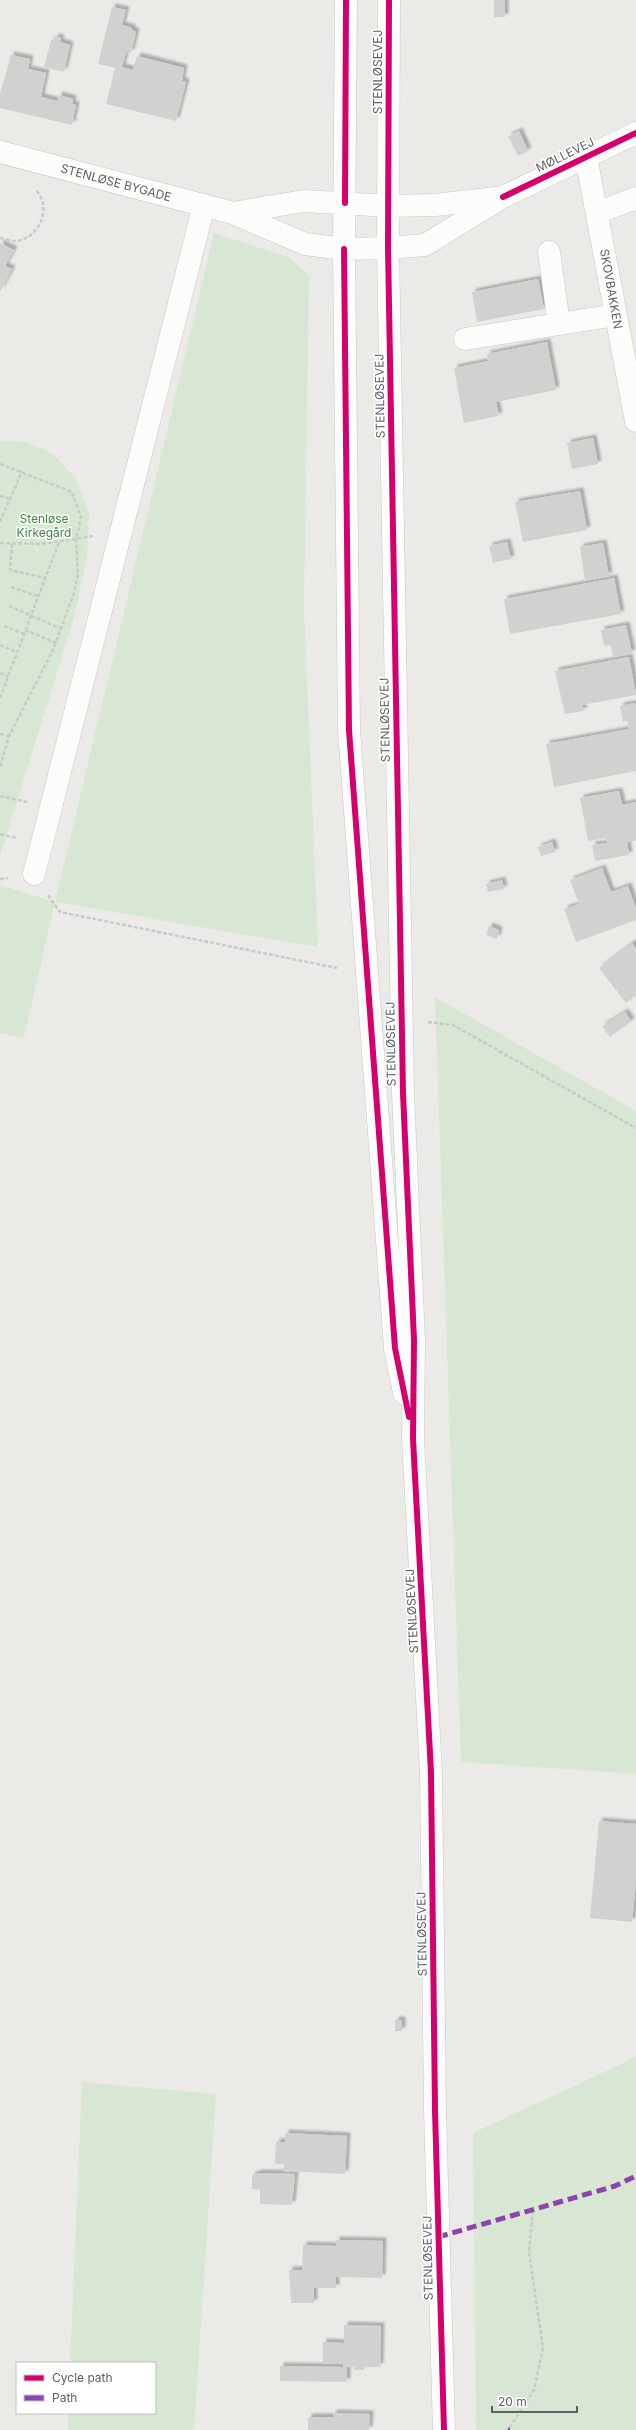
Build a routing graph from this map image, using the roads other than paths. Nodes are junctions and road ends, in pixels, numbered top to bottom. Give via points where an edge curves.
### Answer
1 (346, 0) edge
2 (389, 0) edge
3 (636, 133) edge
4 (9, 154) edge
5 (586, 157) junction
6 (503, 197) junction
7 (636, 198) edge
8 (345, 203) junction
9 (204, 205) junction
10 (389, 206) junction
11 (232, 213) junction
12 (597, 213) junction
13 (388, 248) junction
14 (344, 249) junction
15 (549, 252) dead end
16 (616, 315) junction
17 (559, 324) junction
18 (465, 339) dead end
19 (636, 421) edge
20 (34, 874) road end
21 (413, 1439) junction
22 (444, 2430) edge

1 - 8 street, STENLØSEVEJ
2 - 10 street, STENLØSEVEJ
3 - 5 street, MØLLEVEJ
4 - 9 street, STENLØSE BYGADE
5 - 6 street, MØLLEVEJ
5 - 12 street, SKOVBAKKEN
6 - 10 street, MØLLEVEJ via 435,205
6 - 13 street, MØLLEVEJ via 425,245
7 - 12 street
8 - 10 street, MØLLEVEJ
8 - 11 street, STENLØSE BYGADE via 304,201
8 - 14 street, STENLØSEVEJ
9 - 11 street, STENLØSE BYGADE
9 - 20 street
10 - 13 street, STENLØSEVEJ
11 - 14 street, STENLØSE BYGADE via 305,244
12 - 16 street, SKOVBAKKEN
13 - 14 street, MØLLEVEJ
13 - 21 street, STENLØSEVEJ via 402,1070 414,1340
14 - 21 street, STENLØSEVEJ via 349,730 395,1348
15 - 17 street
16 - 17 street
16 - 19 street, SKOVBAKKEN
17 - 18 street
21 - 22 street, STENLØSEVEJ via 431,1772 435,2110

